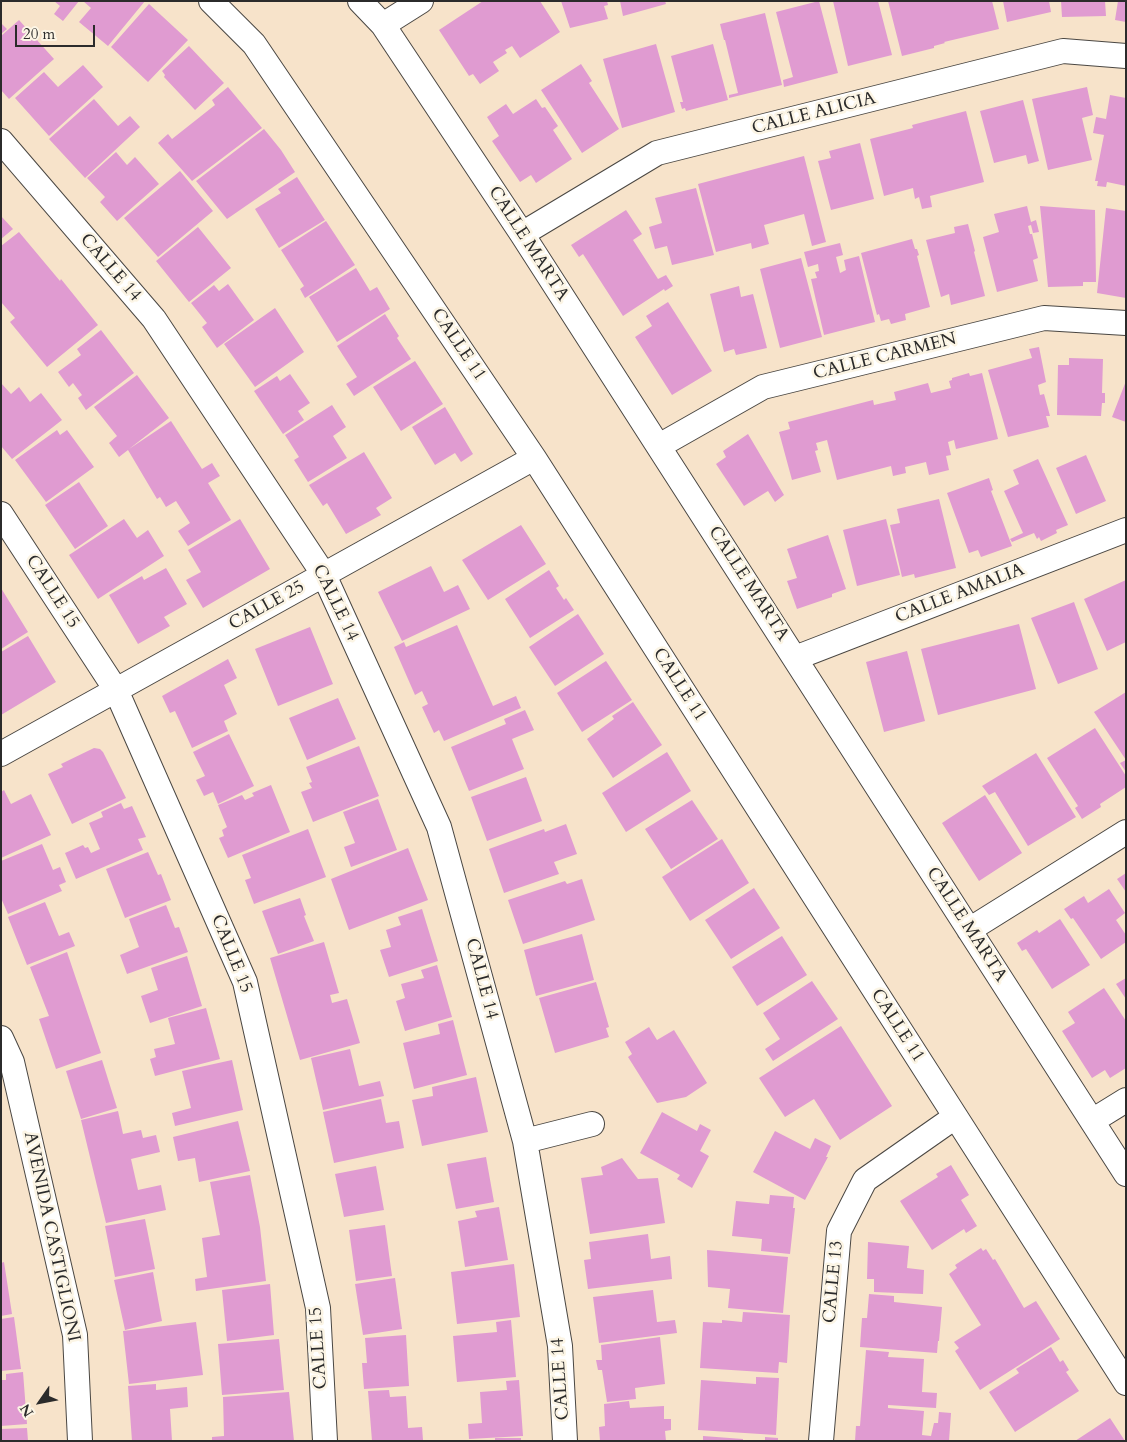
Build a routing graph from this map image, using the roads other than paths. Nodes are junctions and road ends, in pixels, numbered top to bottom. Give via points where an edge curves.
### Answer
1 (212, 1) edge
2 (360, 1) edge
3 (421, 1) edge
4 (383, 25) junction
5 (1126, 56) edge
6 (1, 141) edge
7 (522, 234) junction
8 (1126, 323) edge
9 (659, 446) junction
10 (534, 458) junction
11 (1, 514) edge
12 (1126, 530) edge
13 (324, 575) junction
14 (795, 658) junction
15 (116, 690) junction
16 (1, 754) edge
17 (1126, 832) edge
18 (969, 930) junction
19 (1, 1038) edge
20 (1126, 1100) edge
21 (955, 1117) junction
22 (1092, 1121) junction
23 (592, 1124) dead end
24 (525, 1141) junction
25 (1126, 1174) edge
26 (1126, 1383) edge
27 (80, 1441) edge
28 (325, 1441) edge
29 (565, 1441) edge
30 (821, 1441) edge

1 - 10 street, CALLE 11 via 254,44
2 - 4 street, CALLE MARTA
3 - 4 street
4 - 7 street, CALLE MARTA
5 - 7 street, CALLE ALICIA via 1063,51 657,153
6 - 13 street, CALLE 14 via 154,319
7 - 9 street, CALLE MARTA
8 - 9 street, CALLE CARMEN via 1044,318 763,387
9 - 14 street, CALLE MARTA
10 - 13 street, CALLE 25
10 - 21 street, CALLE 11
11 - 15 street, CALLE 15
12 - 14 street, CALLE AMALIA
13 - 15 street, CALLE 25
13 - 24 street, CALLE 14 via 439,827
14 - 18 street, CALLE MARTA
15 - 16 street, CALLE 25
15 - 28 street, CALLE 15 via 245,982 318,1308
17 - 18 street
18 - 22 street, CALLE MARTA
19 - 27 street, AVENIDA CASTIGLIONI via 12,1062 74,1335
20 - 22 street
21 - 26 street, CALLE 11
21 - 30 street, CALLE 13 via 865,1180 838,1231
22 - 25 street, CALLE MARTA
23 - 24 street
24 - 29 street, CALLE 14 via 560,1346

